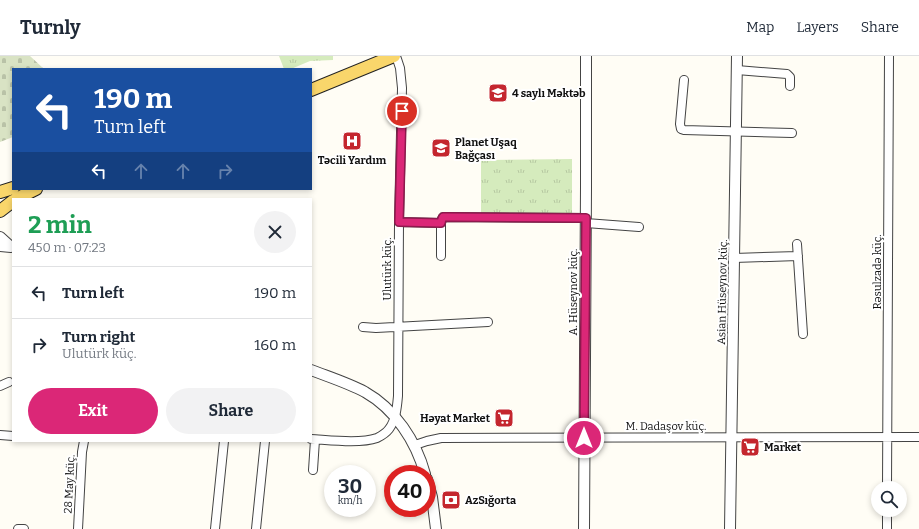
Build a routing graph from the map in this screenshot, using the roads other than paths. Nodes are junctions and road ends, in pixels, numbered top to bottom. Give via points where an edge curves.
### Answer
1 (377, 56) edge
2 (395, 56) edge
3 (586, 56) edge
4 (737, 56) edge
5 (889, 56) edge
6 (737, 70) junction
7 (684, 80) dead end
8 (312, 83) edge
9 (790, 86) dead end
10 (312, 90) edge
11 (736, 132) junction
12 (792, 133) dead end
13 (12, 188) edge
14 (34, 190) edge
15 (0, 192) edge
16 (18, 198) edge
17 (12, 202) edge
18 (0, 211) edge
19 (586, 220) junction
20 (399, 222) junction
21 (441, 223) junction
22 (639, 227) dead end
23 (0, 237) edge
24 (797, 244) dead end
25 (0, 246) edge
26 (12, 247) edge
27 (441, 256) dead end
28 (798, 256) junction
29 (734, 258) junction
30 (488, 322) dead end
31 (363, 327) dead end
32 (399, 327) junction
33 (803, 334) dead end
34 (312, 370) edge
35 (9, 382) dead end
36 (0, 386) edge
37 (395, 418) junction
38 (0, 435) edge
39 (12, 436) edge
40 (732, 437) junction
41 (887, 437) junction
42 (919, 437) edge
43 (584, 438) junction
44 (313, 440) edge
45 (84, 442) edge
46 (224, 442) edge
47 (265, 442) edge
48 (414, 445) junction
49 (422, 465) edge
50 (313, 470) dead end
51 (887, 481) edge
52 (434, 517) edge
53 (887, 517) edge
54 (18, 529) edge
55 (24, 529) edge
56 (78, 529) edge
57 (215, 529) edge
58 (256, 529) edge
59 (436, 529) edge
60 (584, 529) edge
61 (730, 529) edge
62 (887, 529) edge

1 - 8 main road
2 - 10 main road
2 - 20 street, Ulutürk küç. via 400,68 402,88
3 - 19 street, A. Hüseynov küç.
4 - 6 street, Asian Hüseynov küç.
5 - 41 street, Rəsulzadə küç.
6 - 9 street via 787,74 790,77
6 - 11 street, Asian Hüseynov küç.
7 - 11 street via 681,129
11 - 12 street
11 - 29 street, Asian Hüseynov küç.
13 - 15 main road
14 - 16 main road
17 - 18 main road
19 - 21 street via 443,217
19 - 22 street
19 - 43 street, A. Hüseynov küç.
20 - 21 street
20 - 32 street, Ulutürk küç.
21 - 27 street
23 - 26 street
24 - 28 street
25 - 26 street
28 - 29 street
28 - 33 street
29 - 40 street, Asian Hüseynov küç.
30 - 32 street
31 - 32 street
32 - 37 street, Ulutürk küç. via 398,396
34 - 37 street via 352,386 374,398
35 - 36 street
37 - 44 street via 389,429 375,439
37 - 48 street
38 - 39 street
40 - 41 street, M. Dadaşov küç.
40 - 43 street, M. Dadaşov küç.
40 - 61 street, Asian Hüseynov küç.
41 - 42 street, M. Dadaşov küç.
41 - 51 street, Rəsulzadə küç.
43 - 48 street, M. Dadaşov küç. via 442,438
43 - 60 street, A. Hüseynov küç.
44 - 50 street
45 - 56 street, 28 May küç.
46 - 57 street
47 - 58 street
48 - 49 street
52 - 59 street
53 - 62 street
54 - 55 street

